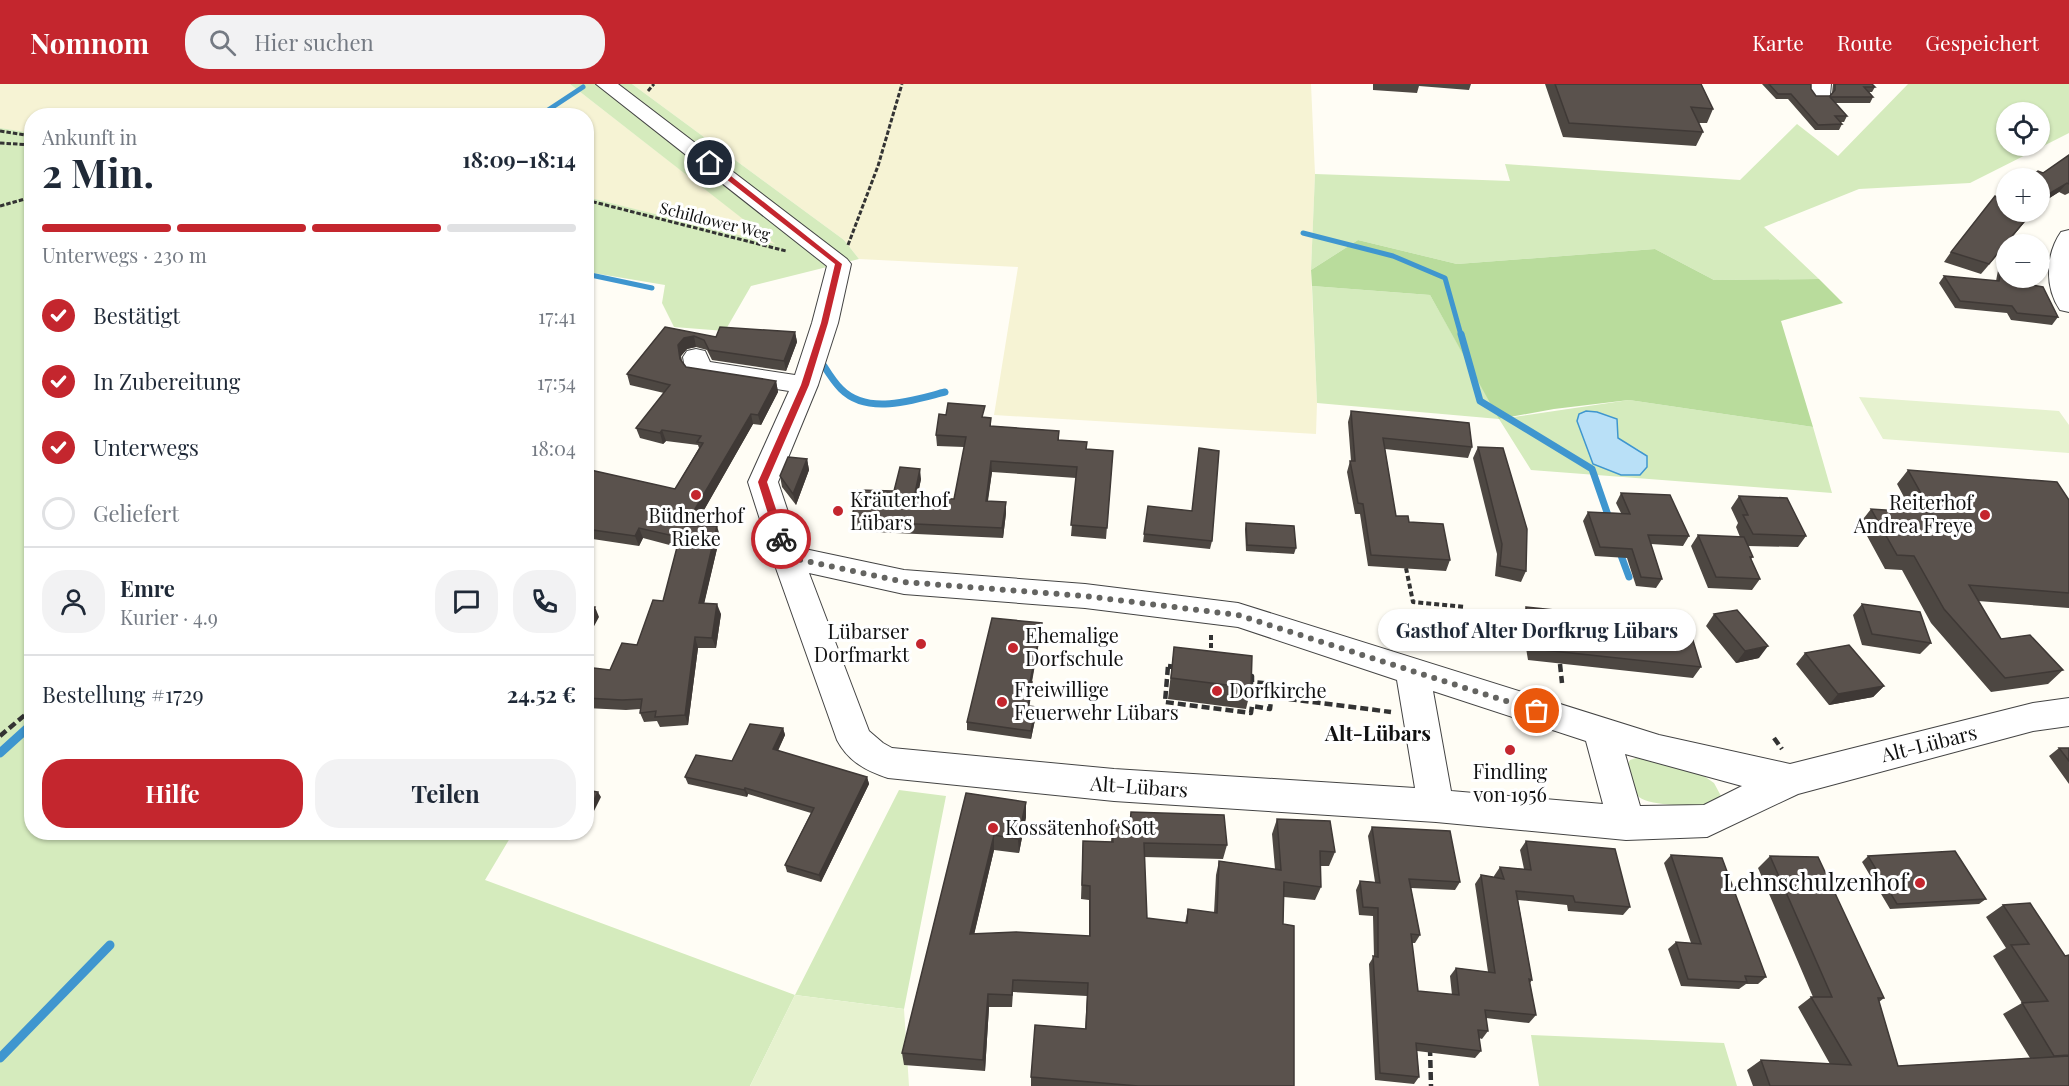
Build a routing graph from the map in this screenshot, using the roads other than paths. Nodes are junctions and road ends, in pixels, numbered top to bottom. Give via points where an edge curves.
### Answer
1 (606, 84) edge
2 (2069, 237) edge
3 (2069, 305) edge
4 (696, 357) dead end
5 (805, 385) junction
6 (787, 557) junction
7 (1413, 670) junction
8 (2069, 712) edge
9 (1601, 732) junction
10 (1791, 780) junction
11 (1436, 806) junction
12 (1626, 824) junction

1 - 5 street, Alt-Lübars via 839,264
2 - 3 street via 2060,277
4 - 5 street via 699,369
5 - 6 street, Alt-Lübars via 762,482
6 - 7 street, Alt-Lübars via 904,582 1085,596 1238,615
6 - 11 street, Alt-Lübars via 855,740 888,763 1135,787
7 - 9 street, Alt-Lübars
7 - 11 street
8 - 10 street, Alt-Lübars via 2033,717
9 - 10 street, Alt-Lübars via 1714,765
9 - 12 street
10 - 12 street, Alt-Lübars via 1707,821
11 - 12 street, Alt-Lübars

